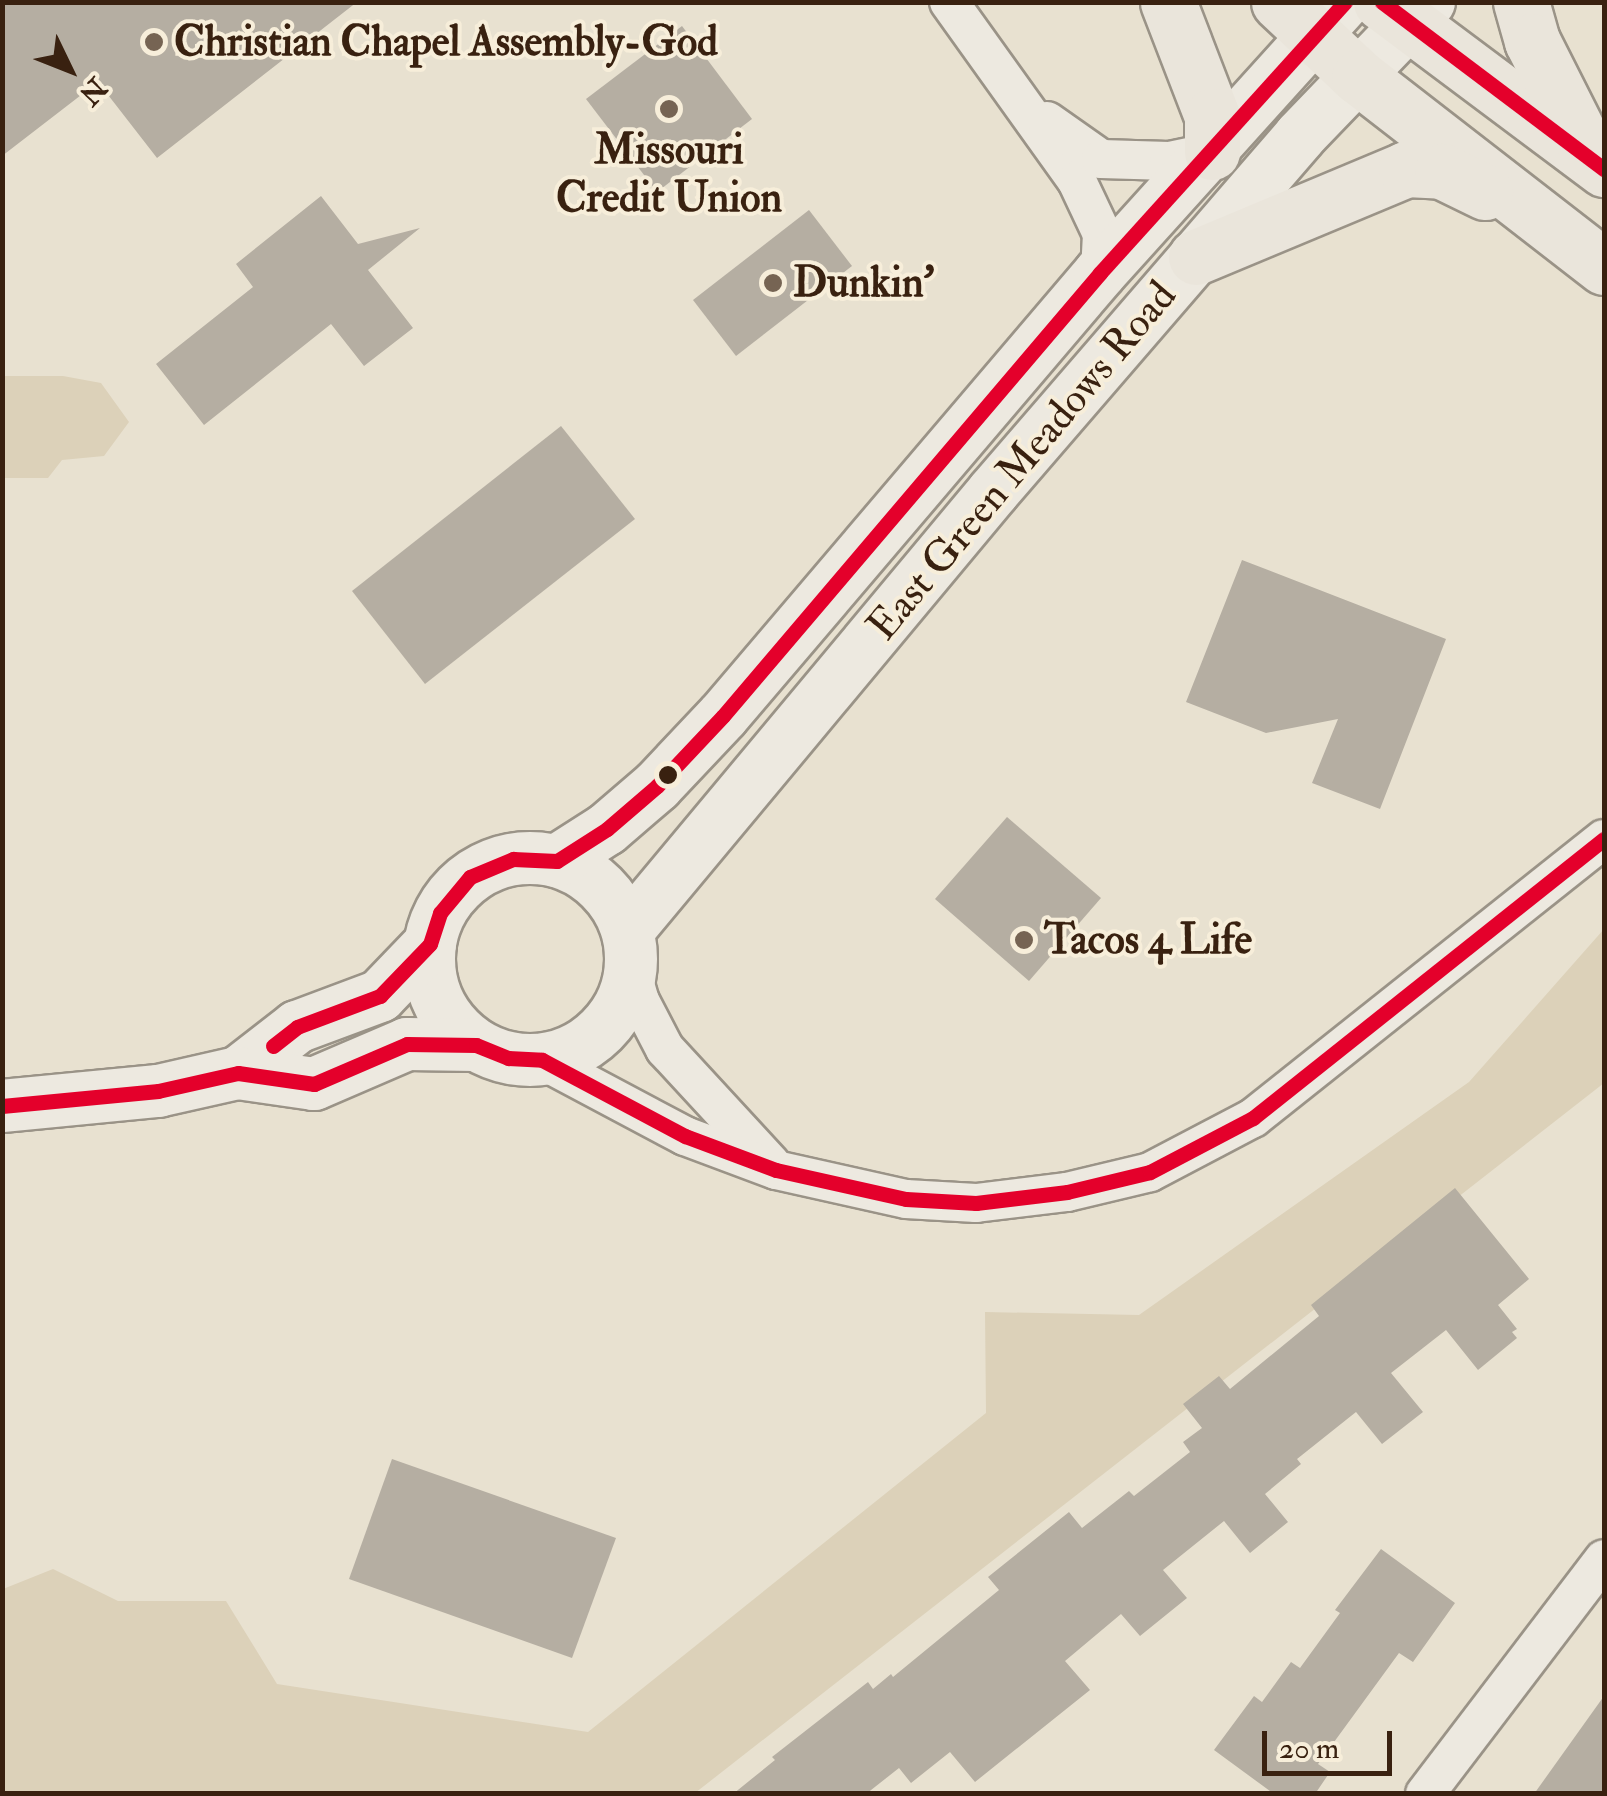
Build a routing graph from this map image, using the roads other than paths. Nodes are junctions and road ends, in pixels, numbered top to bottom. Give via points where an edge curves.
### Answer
1 (950, 2) edge
2 (1168, 2) edge
3 (1521, 2) edge
4 (1406, 10) edge
5 (1313, 13) edge
6 (1359, 77) junction
7 (1020, 97) junction
8 (1212, 152) junction
9 (1598, 164) edge
10 (1534, 215) junction
11 (1196, 257) junction
12 (1604, 267) edge
13 (1100, 273) junction
14 (1604, 839) edge
15 (558, 861) junction
16 (430, 944) junction
17 (630, 950) junction
18 (476, 1045) junction
19 (542, 1060) junction
20 (238, 1073) junction
21 (2, 1106) edge
22 (776, 1170) junction
23 (1604, 1559) edge
24 (1425, 1794) edge

1 - 7 street
2 - 8 main road via 1212,116
3 - 9 main road via 1532,42
4 - 6 street, East Green Meadows Road
4 - 9 main road
5 - 6 main road
5 - 8 street, East Green Meadows Road
6 - 10 main road
6 - 11 street, East Green Meadows Road
7 - 8 street via 1070,141 1101,158 1169,161
7 - 13 street via 1077,181 1102,234
8 - 13 street, East Green Meadows Road
10 - 11 main road via 1442,171 1406,169
10 - 12 main road
11 - 17 street, East Green Meadows Road via 980,506
13 - 15 street, East Green Meadows Road via 723,716 657,786
14 - 22 street via 1253,1118 1150,1172 1067,1192 976,1202 906,1200
15 - 16 street via 513,858 470,877 440,912
15 - 17 street via 589,876 613,900
16 - 18 street via 438,1002
16 - 20 street via 380,996 297,1027
17 - 19 street via 625,996 611,1020 592,1039
17 - 22 street via 640,1001 665,1049
18 - 19 street via 508,1058
18 - 20 street via 408,1044 314,1084
19 - 22 street via 685,1136
20 - 21 street via 158,1092
23 - 24 street

